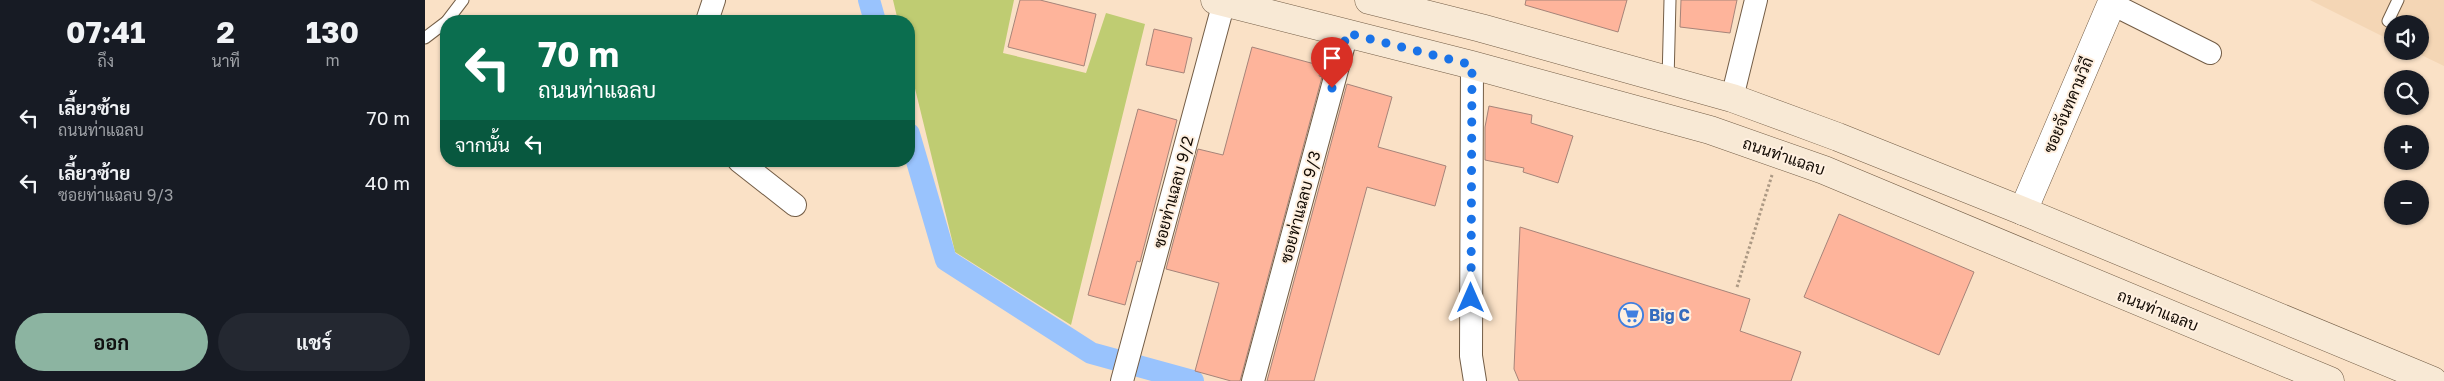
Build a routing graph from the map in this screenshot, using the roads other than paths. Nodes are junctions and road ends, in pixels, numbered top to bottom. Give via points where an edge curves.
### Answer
1 (463, 0) edge
2 (713, 0) edge
3 (1369, 0) edge
4 (1669, 0) edge
5 (1756, 0) edge
6 (2398, 0) edge
7 (1219, 1) edge
8 (2113, 2) edge
9 (452, 15) edge
10 (709, 15) edge
11 (2390, 15) edge
12 (440, 27) edge
13 (1481, 28) junction
14 (1347, 33) junction
15 (425, 38) edge
16 (2210, 53) dead end
17 (1472, 65) junction
18 (1668, 81) junction
19 (1732, 98) junction
20 (747, 167) edge
21 (795, 205) dead end
22 (2023, 211) junction
23 (2007, 248) junction
24 (1122, 381) edge
25 (1253, 381) edge
26 (1475, 381) edge
27 (2330, 381) edge
28 (2433, 381) edge

1 - 9 lane
2 - 10 street
3 - 13 main road
4 - 18 lane
5 - 19 street
6 - 11 lane
7 - 14 main road, ถนนท่าแฉลบ
7 - 24 street, ซอยท่าแฉลบ 9/2
8 - 16 street
8 - 22 street, ซอยจันทคามวิถี
12 - 15 lane
13 - 17 main road
13 - 18 main road
14 - 17 main road, ถนนท่าแฉลบ
14 - 25 street, ซอยท่าแฉลบ 9/3
17 - 23 main road, ถนนท่าแฉลบ via 1710,130 1824,170
17 - 26 street via 1471,356
18 - 19 main road
19 - 22 main road
20 - 21 street
22 - 23 main road
22 - 28 main road
23 - 27 main road, ถนนท่าแฉลบ

